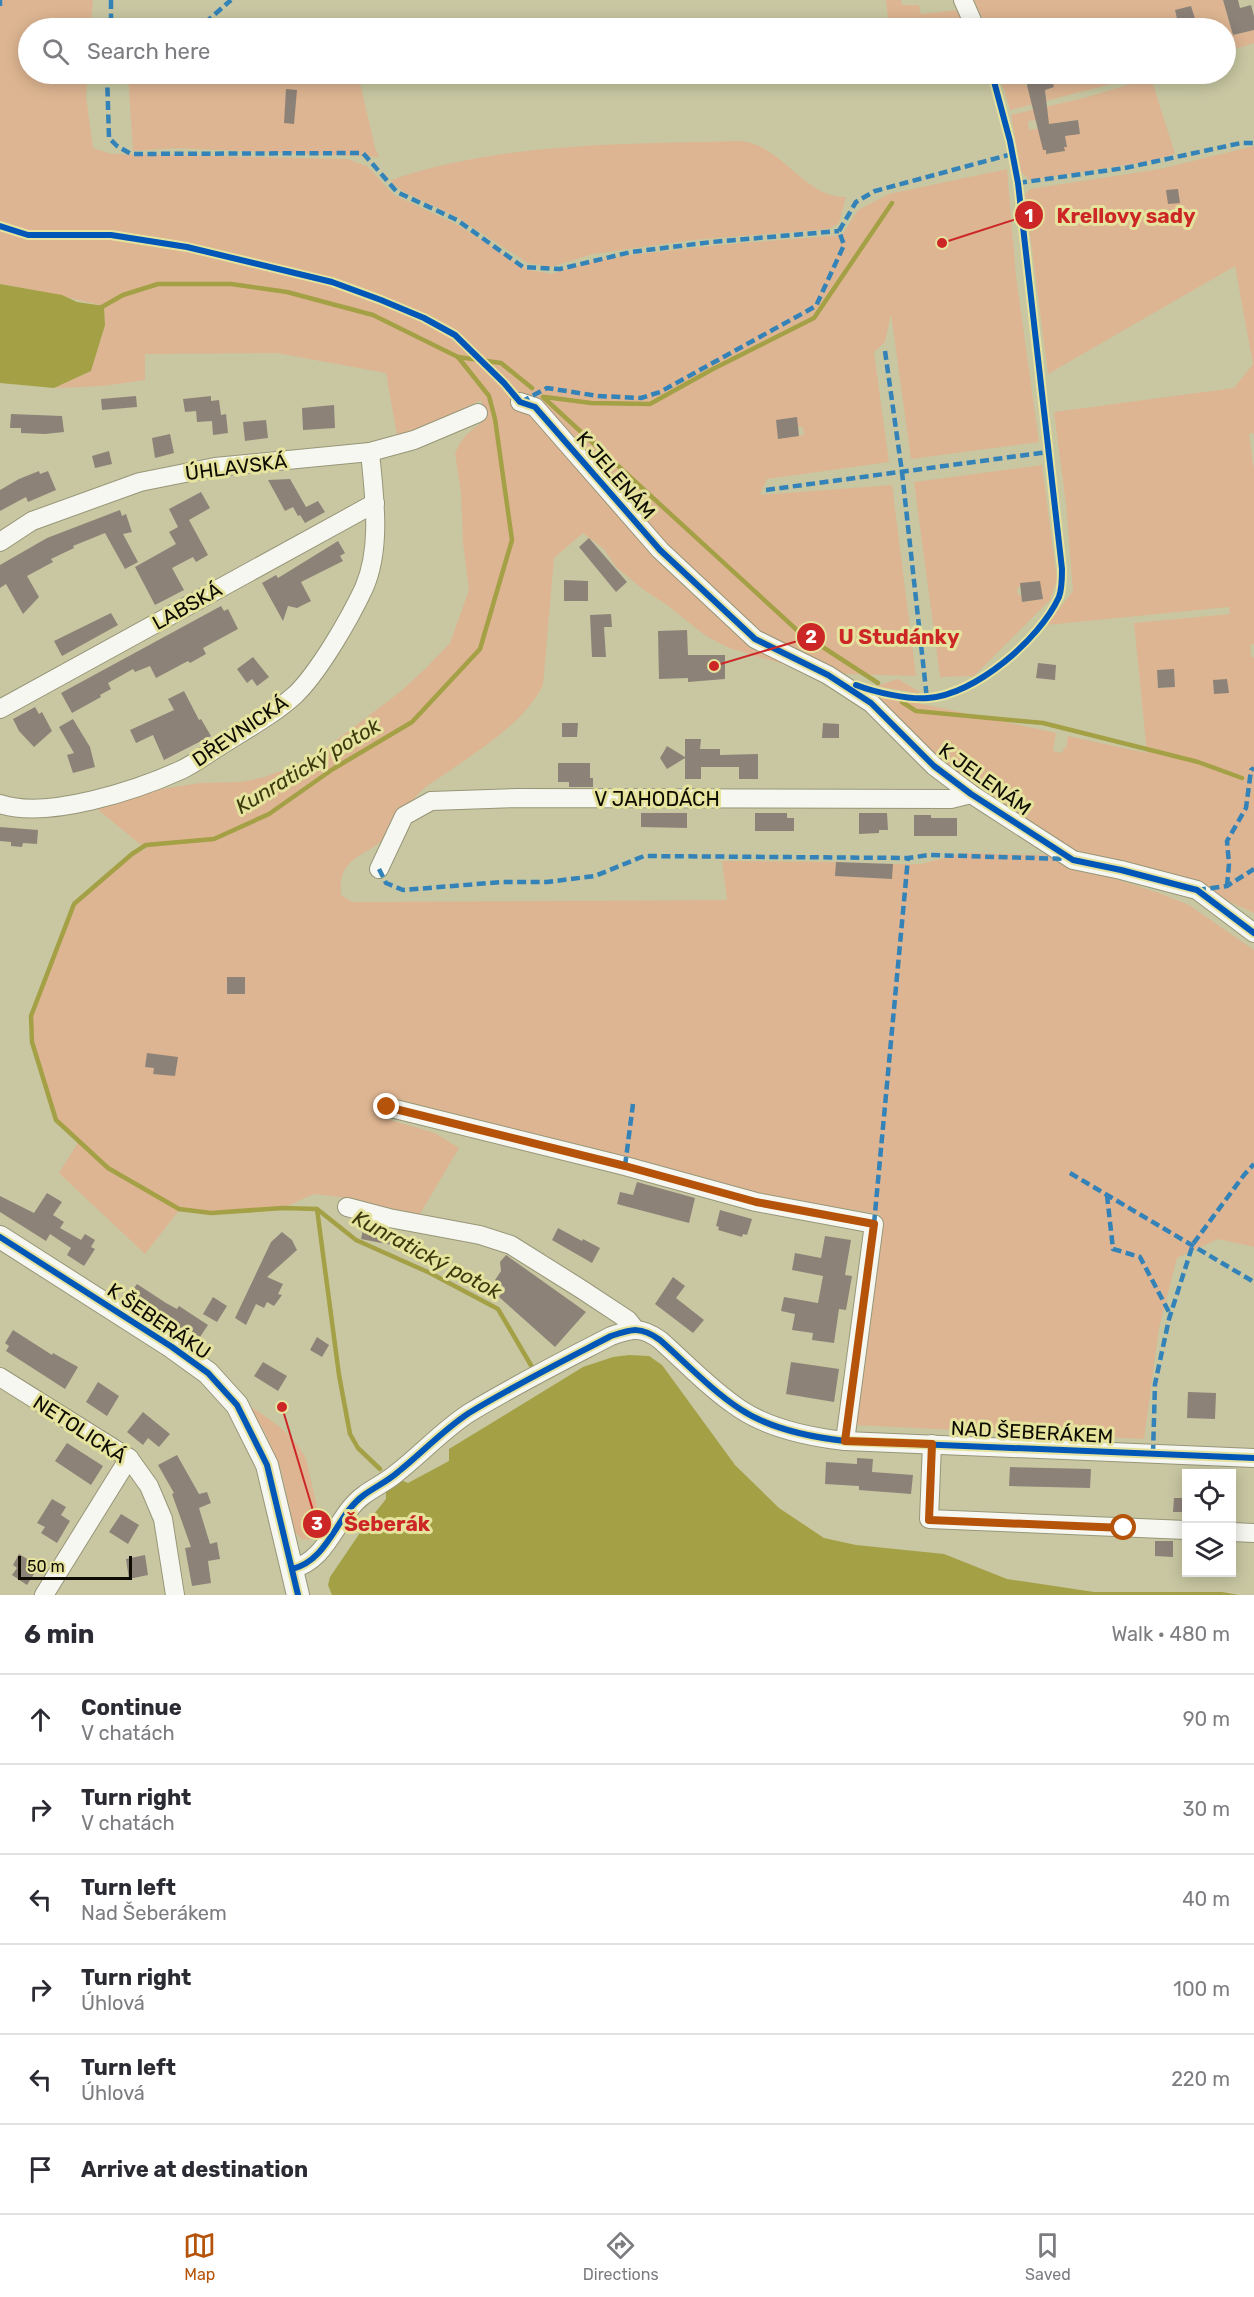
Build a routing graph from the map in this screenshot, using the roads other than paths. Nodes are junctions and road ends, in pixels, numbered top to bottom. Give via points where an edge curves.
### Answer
1 (963, 0) edge
2 (971, 18) edge
3 (520, 402) dead end
4 (478, 413) dead end
5 (370, 452) junction
6 (375, 503) junction
7 (0, 542) edge
8 (0, 709) edge
9 (971, 794) junction
10 (0, 804) edge
11 (379, 869) dead end
12 (1254, 933) edge
13 (387, 1107) dead end
14 (347, 1207) dead end
15 (0, 1237) edge
16 (635, 1329) junction
17 (0, 1377) edge
18 (845, 1441) junction
19 (932, 1444) junction
20 (129, 1458) junction
21 (1254, 1458) edge
22 (1182, 1530) edge
23 (1236, 1532) edge
24 (1254, 1533) edge
25 (292, 1569) junction
26 (44, 1595) edge
27 (175, 1595) edge
28 (298, 1595) edge

1 - 2 street
3 - 9 street, K JELENÁM via 535,408 660,550 755,639 828,675 871,703 934,766
4 - 5 street, ÚHLAVSKÁ via 414,440
5 - 6 street, DŘEVNICKÁ
5 - 7 street, ÚHLAVSKÁ via 215,467 140,482 32,521
6 - 8 street, LABSKÁ
6 - 10 street, DŘEVNICKÁ via 373,556 365,586 342,630 296,694 261,721 182,770 98,799 40,809
9 - 11 street, V JAHODÁCH via 951,799 431,801 404,816
9 - 12 street, K JELENÁM via 1073,860 1197,890
13 - 18 street via 756,1202 874,1224
14 - 16 street, NAD ŠEBERÁKEM via 511,1245 628,1320
15 - 25 street, K ŠEBERÁKU via 172,1347 218,1383 237,1405 267,1465
16 - 18 street, NAD ŠEBERÁKEM via 660,1340 740,1409 820,1438
16 - 25 street via 600,1341 468,1414 398,1473 355,1503 315,1557
17 - 20 street, NETOLICKÁ
18 - 19 street, NAD ŠEBERÁKEM
19 - 21 street, NAD ŠEBERÁKEM
19 - 22 street via 929,1520
20 - 26 street
20 - 27 street, NETOLICKÁ via 149,1486 163,1520
23 - 24 street
25 - 28 street, K ŠEBERÁKU

